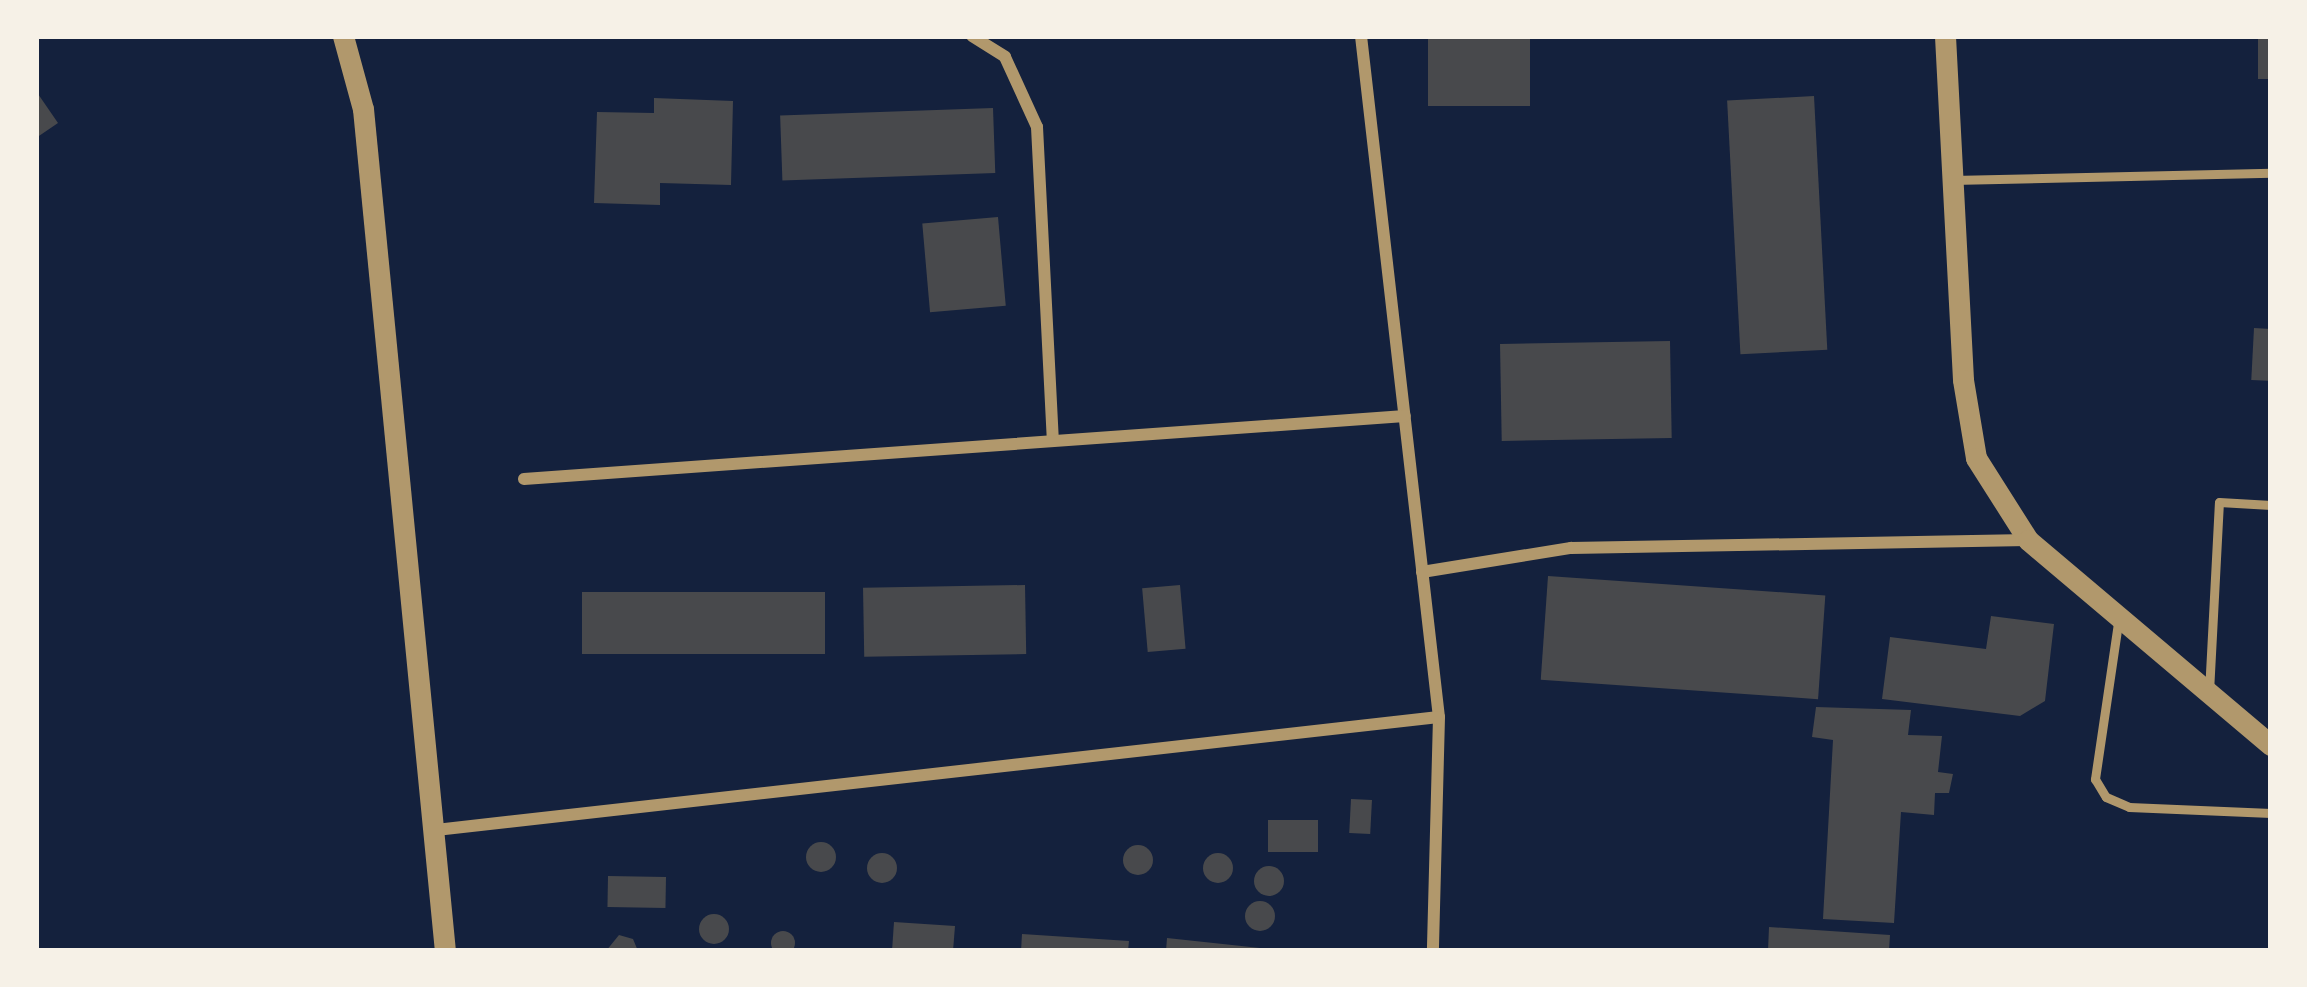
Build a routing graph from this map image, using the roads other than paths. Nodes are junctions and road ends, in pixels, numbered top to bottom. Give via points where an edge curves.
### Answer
1 (343, 36) edge
2 (972, 36) edge
3 (1360, 36) edge
4 (1945, 36) edge
5 (2271, 173) edge
6 (1952, 180) junction
7 (1405, 416) junction
8 (1053, 441) junction
9 (524, 478) dead end
10 (2271, 505) edge
11 (2028, 539) junction
12 (1422, 572) junction
13 (2118, 622) junction
14 (2209, 698) junction
15 (1439, 716) junction
16 (2260, 726) edge
17 (2271, 745) edge
18 (2271, 813) edge
19 (436, 830) junction
20 (445, 951) edge
21 (1433, 951) edge

1 - 19 street via 363,110
2 - 8 street via 1005,57 1037,127
3 - 7 street
4 - 6 street
5 - 6 lane
6 - 11 street via 1963,380 1976,458
7 - 8 street
7 - 12 street
8 - 9 street
10 - 14 lane via 2219,502
11 - 12 street via 1571,548
11 - 13 street
12 - 15 street
13 - 14 street
13 - 18 lane via 2096,779 2106,797 2129,807
14 - 16 street
15 - 19 street
15 - 21 street
16 - 17 street
19 - 20 street

